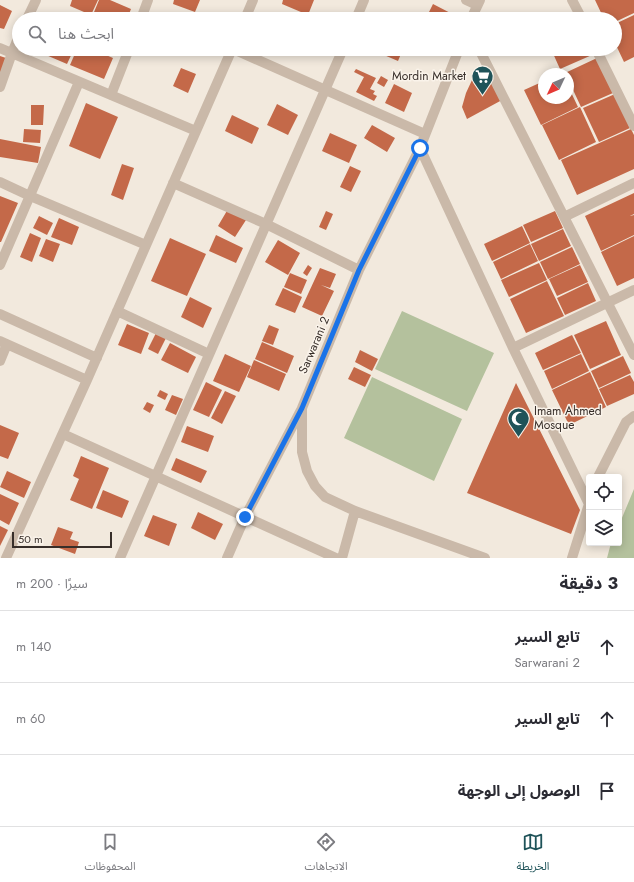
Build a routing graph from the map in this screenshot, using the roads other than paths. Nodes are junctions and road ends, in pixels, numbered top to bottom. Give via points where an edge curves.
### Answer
1 (36, 0) edge
2 (148, 0) edge
3 (253, 0) edge
4 (364, 0) edge
5 (466, 0) edge
6 (572, 0) edge
7 (479, 3) edge
8 (30, 12) edge
9 (144, 12) edge
10 (248, 12) edge
11 (359, 12) edge
12 (474, 12) edge
13 (578, 12) edge
14 (0, 48) edge
15 (12, 53) joint
16 (19, 56) edge
17 (126, 56) edge
18 (230, 56) edge
19 (249, 56) edge
20 (340, 56) edge
21 (456, 56) edge
22 (483, 56) edge
23 (599, 56) edge
24 (79, 82) junction
25 (0, 87) edge
26 (325, 90) junction
27 (111, 95) junction
28 (634, 126) edge
29 (196, 131) junction
30 (425, 134) junction
31 (420, 148) junction
32 (0, 182) edge
33 (173, 183) junction
34 (634, 183) edge
35 (30, 196) junction
36 (564, 217) junction
37 (266, 224) junction
38 (146, 245) junction
39 (0, 265) edge
40 (359, 270) junction
41 (634, 290) edge
42 (607, 303) junction
43 (117, 311) junction
44 (0, 314) edge
45 (4, 343) edge
46 (513, 348) junction
47 (209, 354) junction
48 (634, 355) edge
49 (97, 358) junction
50 (0, 361) edge
51 (87, 380) junction
52 (302, 408) junction
53 (634, 416) edge
54 (62, 434) junction
55 (600, 474) edge
56 (156, 476) junction
57 (355, 511) junction
58 (245, 517) junction
59 (6, 558) edge
60 (120, 558) edge
61 (227, 558) edge
62 (336, 558) edge
63 (342, 558) edge
64 (485, 558) edge
65 (572, 558) edge

1 - 8 street
2 - 9 street
3 - 10 street
4 - 11 street
5 - 7 street
6 - 13 street
7 - 12 street
14 - 15 street
15 - 25 street
16 - 24 street
17 - 27 street
18 - 29 street
19 - 26 street
20 - 26 street
21 - 30 street, Sarwarani 2
22 - 36 street
23 - 28 street
24 - 27 street
24 - 35 street
26 - 30 street
26 - 37 street
27 - 29 street
29 - 33 street
30 - 31 street, Sarwarani 2
31 - 40 street, Sarwarani 2
31 - 46 street
32 - 35 street
33 - 37 street
33 - 38 street
34 - 36 street
35 - 38 street
35 - 39 street
36 - 42 street
37 - 40 street
37 - 47 street
38 - 43 street
40 - 52 street, Sarwarani 2
41 - 42 street
42 - 46 street
42 - 48 street
43 - 47 street
43 - 49 street
44 - 49 street
45 - 50 street
45 - 51 street
46 - 65 street via 589,504
47 - 56 street
49 - 51 street
51 - 54 street
52 - 57 street, Sarwarani 2 via 302,452 312,481 325,497
52 - 58 street
53 - 55 street via 626,422
54 - 56 street
54 - 59 street
56 - 58 street
56 - 60 street
57 - 63 street
57 - 64 street, Sarwarani 2
58 - 61 street
58 - 62 street

